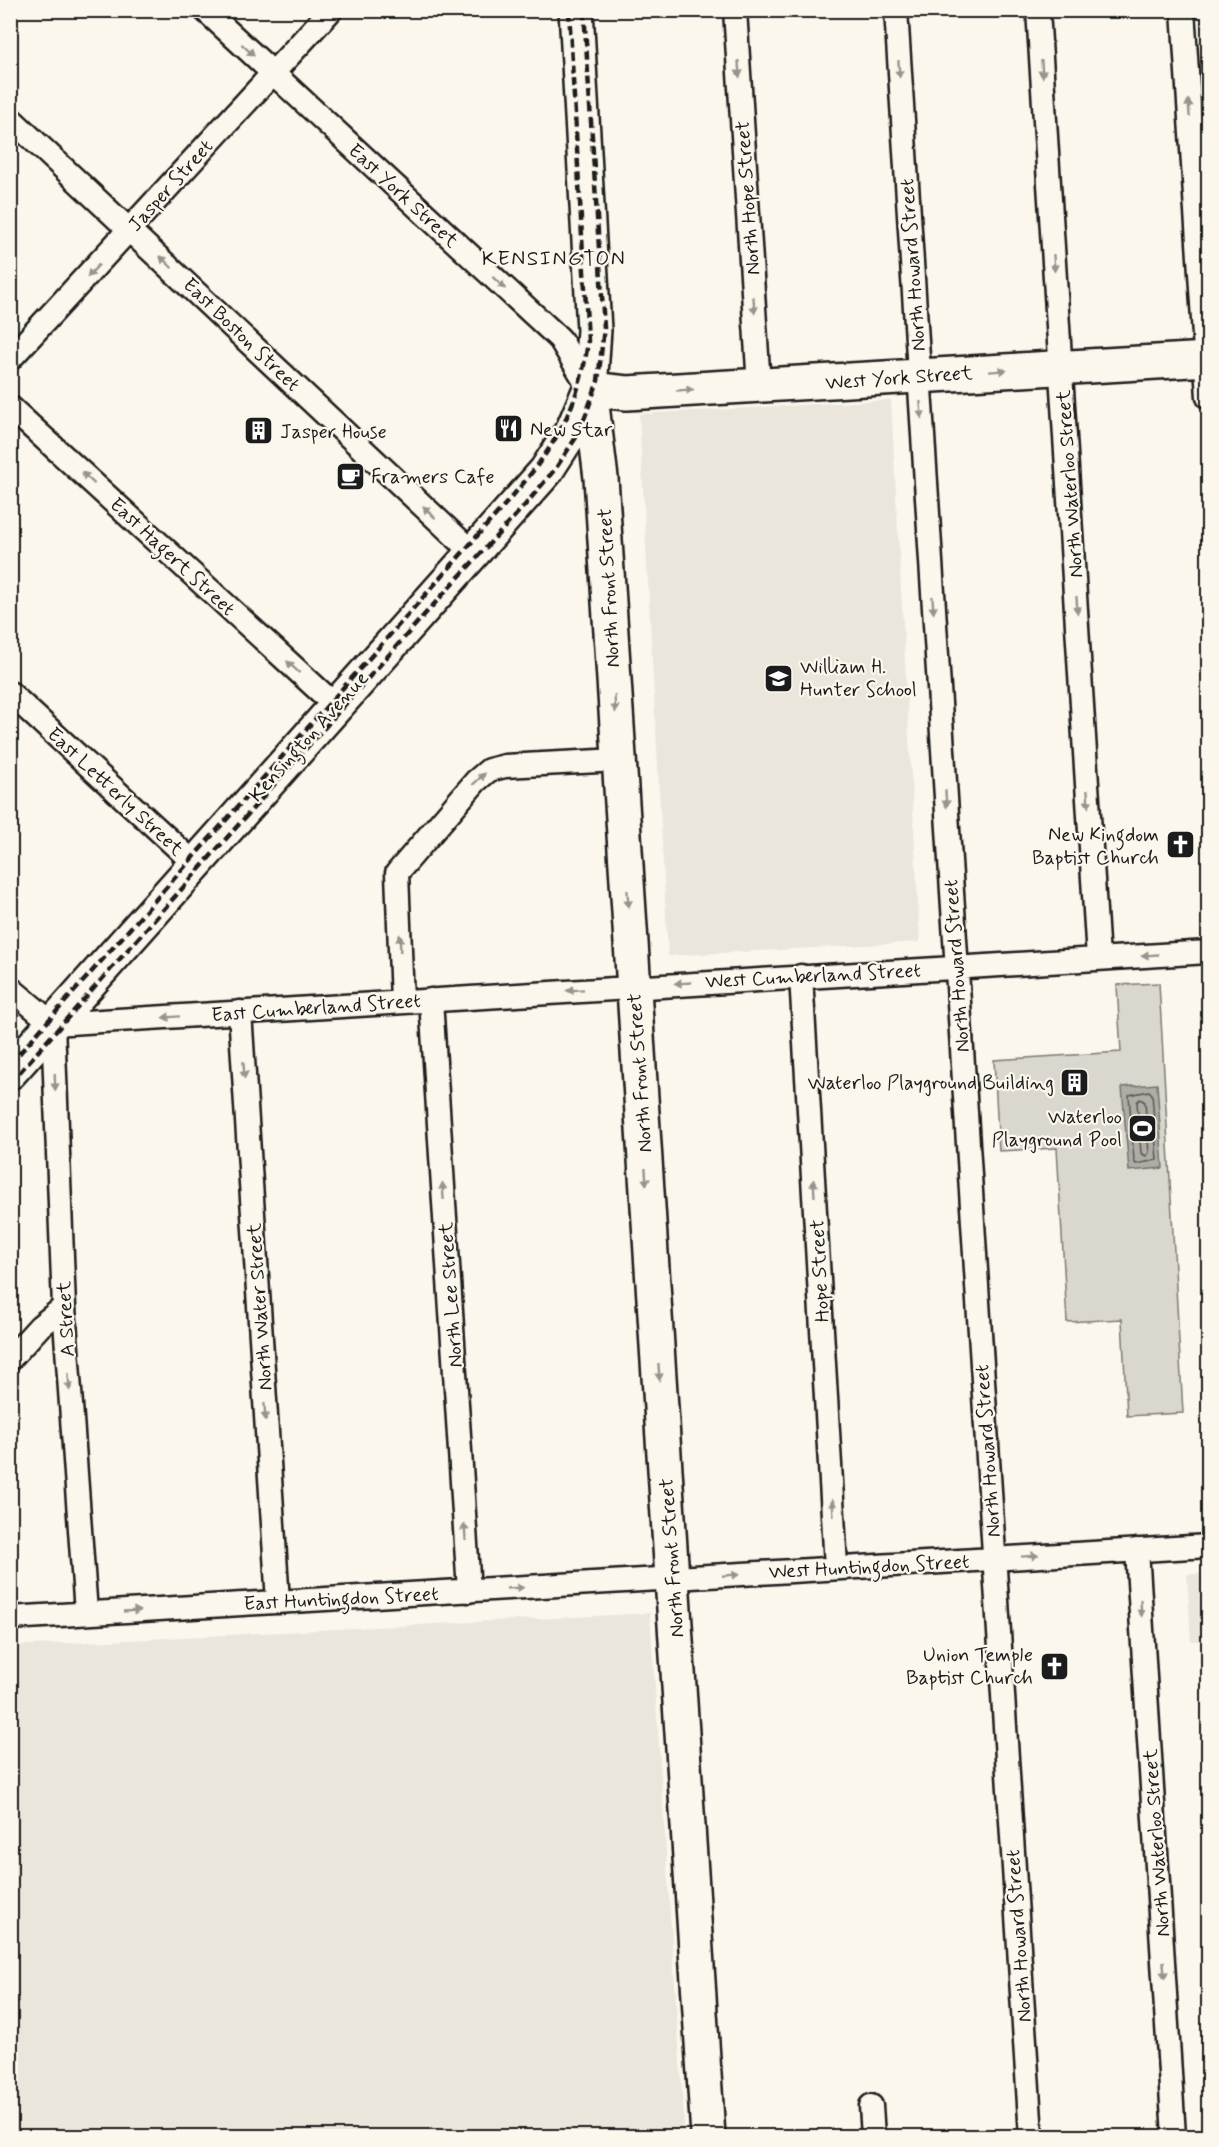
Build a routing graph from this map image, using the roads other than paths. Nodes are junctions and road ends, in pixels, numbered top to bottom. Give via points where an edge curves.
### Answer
1 (205, 10) edge
2 (330, 10) edge
3 (576, 10) edge
4 (735, 10) edge
5 (896, 10) edge
6 (1038, 10) edge
7 (1183, 10) edge
8 (273, 73) junction
9 (10, 117) edge
10 (131, 229) junction
11 (10, 359) edge
12 (1207, 359) edge
13 (1061, 367) junction
14 (919, 377) junction
15 (759, 386) junction
16 (590, 389) junction
17 (1209, 397) edge
18 (10, 407) edge
19 (472, 552) junction
20 (10, 693) edge
21 (336, 706) junction
22 (618, 760) junction
23 (194, 863) junction
24 (1209, 952) edge
25 (1098, 958) junction
26 (956, 967) junction
27 (801, 976) junction
28 (634, 986) junction
29 (10, 988) edge
30 (431, 1000) junction
31 (402, 1001) junction
32 (240, 1012) junction
33 (53, 1024) junction
34 (10, 1072) edge
35 (64, 1307) junction
36 (10, 1359) edge
37 (1209, 1546) edge
38 (1137, 1550) junction
39 (994, 1558) junction
40 (836, 1566) junction
41 (673, 1580) junction
42 (469, 1591) junction
43 (278, 1602) junction
44 (86, 1613) junction
45 (10, 1618) edge
46 (871, 2106) dead end
47 (708, 2136) edge
48 (873, 2136) edge
49 (1031, 2136) edge
50 (1174, 2136) edge

1 -> 8 street, East York Street
2 - 8 street, Jasper Street
3 - 16 street, North Front Street via 594,330
4 -> 15 street, North Hope Street
5 -> 14 street, North Howard Street
6 -> 13 street, North Waterloo Street
12 -> 7 street
8 - 10 street, Jasper Street
8 -> 16 street, East York Street via 560,339
9 - 10 street, East Boston Street
10 -> 11 street, Jasper Street
19 -> 10 street, East Boston Street
12 - 13 street, West York Street
12 - 17 street
14 -> 13 street, West York Street
13 -> 25 street, North Waterloo Street
14 - 15 street, West York Street
14 -> 26 street, North Howard Street
16 -> 15 street, West York Street via 627,393
16 - 19 street, Kensington Avenue via 573,429 546,471
16 -> 22 street, North Front Street via 601,478
21 -> 18 street, East Hagert Street
19 - 21 street, Kensington Avenue
20 - 23 street, East Letterly Street
21 - 23 street, Kensington Avenue
22 -> 28 street, North Front Street
31 -> 22 street via 397,873 469,789 489,770 505,766
23 - 33 street, Kensington Avenue
24 -> 25 street, West Cumberland Street
25 - 26 street, West Cumberland Street
26 - 27 street, West Cumberland Street
26 - 39 street, North Howard Street
27 -> 28 street, West Cumberland Street
40 -> 27 street, Hope Street
28 -> 30 street, East Cumberland Street
28 -> 41 street, North Front Street
29 - 33 street
30 - 31 street, East Cumberland Street
42 -> 30 street, North Lee Street
31 - 32 street, East Cumberland Street
32 -> 33 street, East Cumberland Street
32 -> 43 street, North Water Street
33 - 34 street, Kensington Avenue
33 -> 35 street, A Street
35 - 36 street
35 -> 44 street, A Street
37 - 38 street, West Huntingdon Street
39 -> 38 street, West Huntingdon Street
38 -> 50 street, North Waterloo Street
39 - 40 street, West Huntingdon Street
39 - 49 street, North Howard Street
41 -> 40 street, West Huntingdon Street
42 -> 41 street, East Huntingdon Street
41 - 47 street, North Front Street
42 - 43 street, East Huntingdon Street
44 -> 43 street, East Huntingdon Street
44 - 45 street, East Huntingdon Street
46 - 48 street

